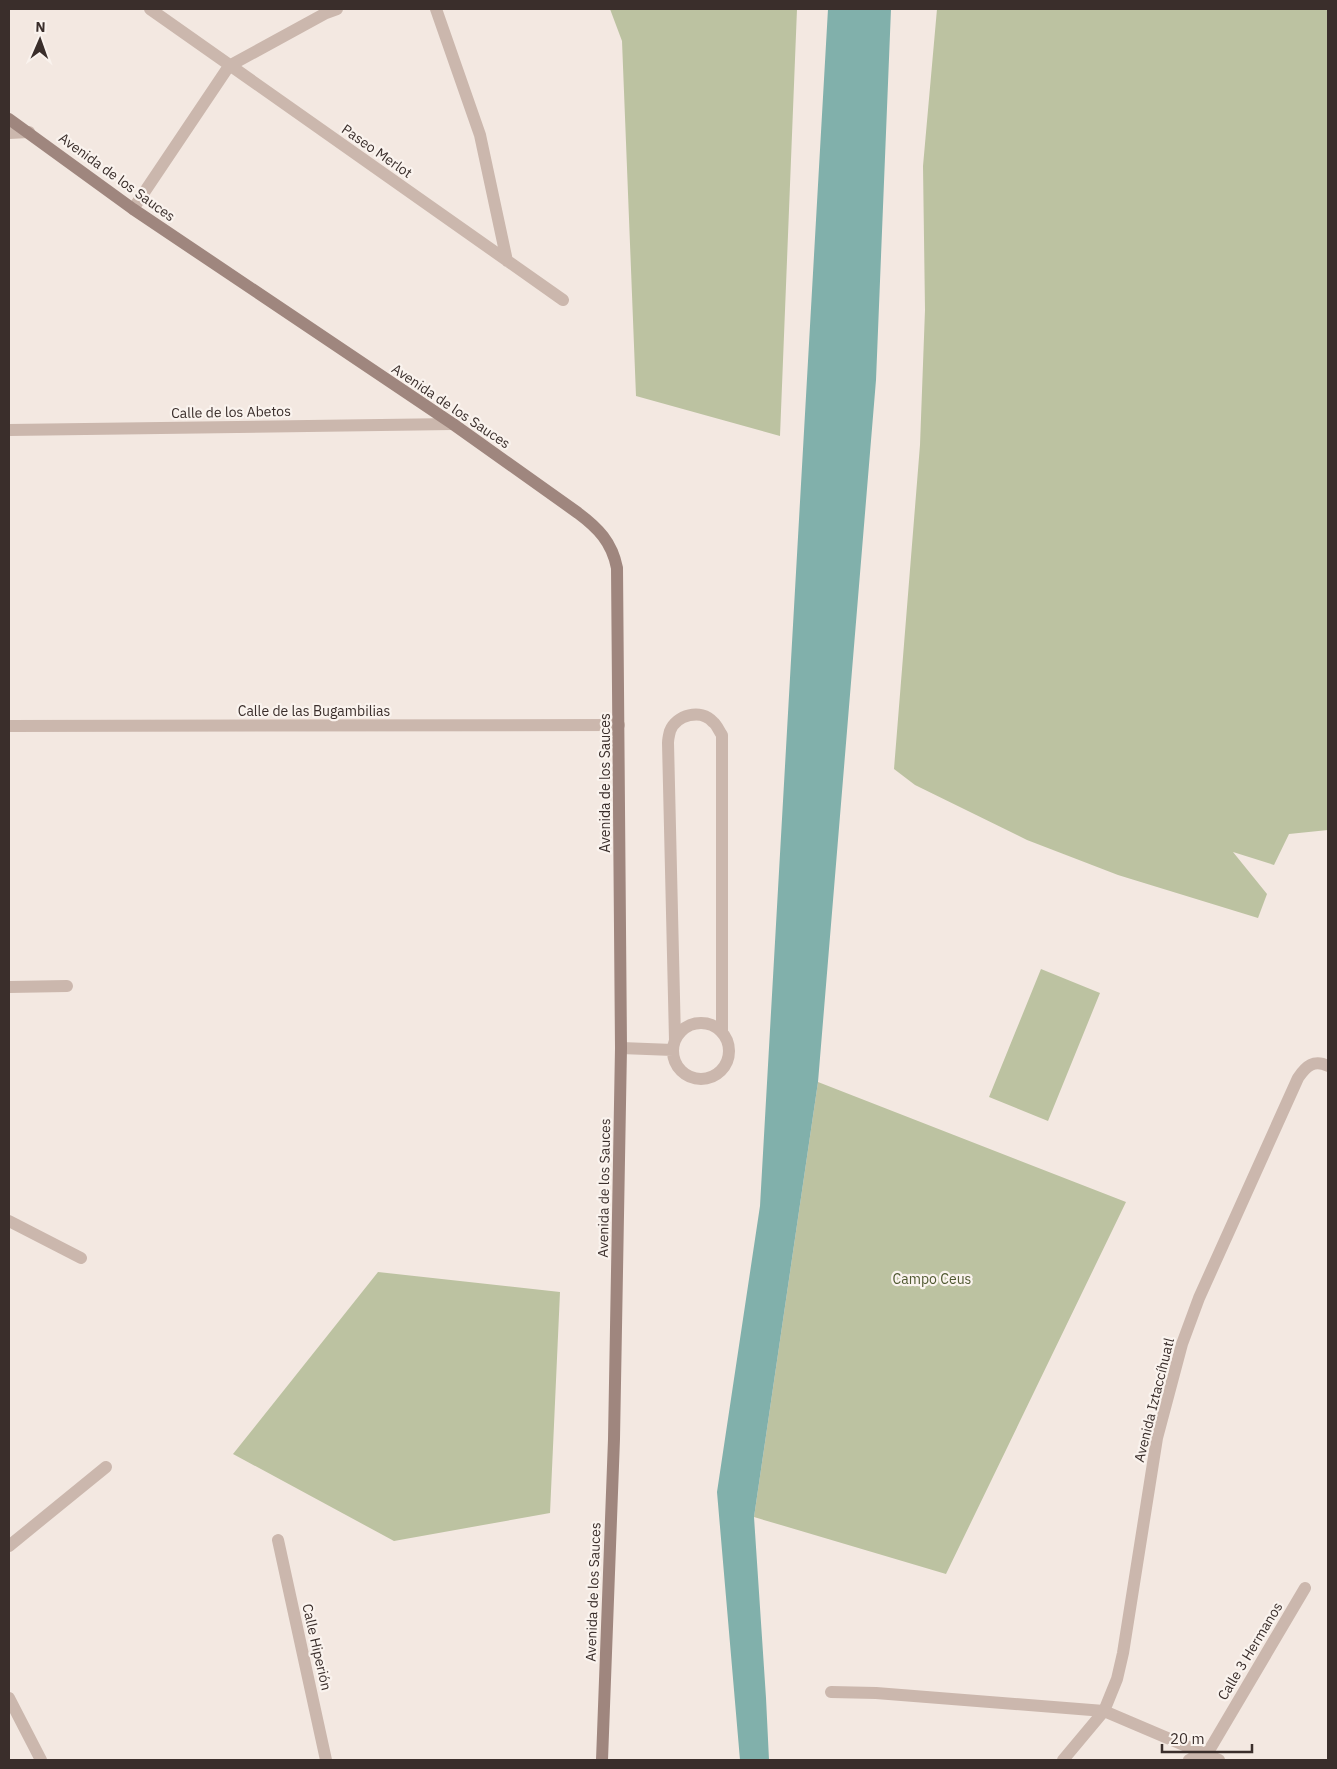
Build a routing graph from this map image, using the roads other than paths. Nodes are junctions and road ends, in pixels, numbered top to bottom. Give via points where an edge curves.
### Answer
1 (150, 9) edge
2 (338, 9) edge
3 (436, 9) edge
4 (229, 66) junction
5 (9, 119) edge
6 (29, 132) junction
7 (9, 133) edge
8 (133, 209) junction
9 (508, 261) junction
10 (563, 300) dead end
11 (453, 424) junction
12 (9, 430) edge
13 (620, 725) junction
14 (9, 726) edge
15 (67, 986) dead end
16 (9, 987) edge
17 (722, 1032) junction
18 (674, 1045) junction
19 (622, 1048) junction
20 (1323, 1064) edge
21 (9, 1220) edge
22 (81, 1258) dead end
23 (106, 1467) dead end
24 (278, 1540) dead end
25 (9, 1546) edge
26 (1305, 1588) dead end
27 (831, 1692) dead end
28 (9, 1698) edge
29 (1104, 1711) junction
30 (1207, 1754) junction
31 (41, 1760) edge
32 (326, 1760) edge
33 (602, 1760) edge
34 (1063, 1760) edge
35 (1189, 1760) edge
36 (1219, 1760) edge

1 - 4 street, Paseo Merlot
2 - 4 street
3 - 9 street via 480,134
4 - 8 street
4 - 9 street, Paseo Merlot
5 - 6 main road, Avenida de los Sauces
6 - 7 street
6 - 8 main road, Avenida de los Sauces
8 - 11 main road, Avenida de los Sauces
9 - 10 street, Paseo Merlot
11 - 12 street, Calle de los Abetos
11 - 13 main road, Avenida de los Sauces via 597,527 608,542 617,568
13 - 14 street, Calle de las Bugambilias
13 - 19 main road, Avenida de los Sauces
15 - 16 street
17 - 18 street via 713,1025 691,1025 682,1030
17 - 18 street via 729,1046 728,1062 712,1078 700,1080 681,1070 674,1061
17 - 18 street via 722,735 712,720 699,714 685,716 676,722 670,730 668,743
18 - 19 street
19 - 33 main road, Avenida de los Sauces via 614,1439
20 - 29 street, Avenida Iztaccíhuatl via 1310,1064 1298,1078 1199,1298 1182,1344 1157,1438 1123,1653
21 - 22 street
23 - 25 street
24 - 32 street, Calle Hiperión
26 - 30 street, Calle 3 Hermanos
27 - 29 street
28 - 31 street
29 - 30 street
29 - 34 street, Avenida Iztaccíhuatl
30 - 35 street
30 - 36 street

